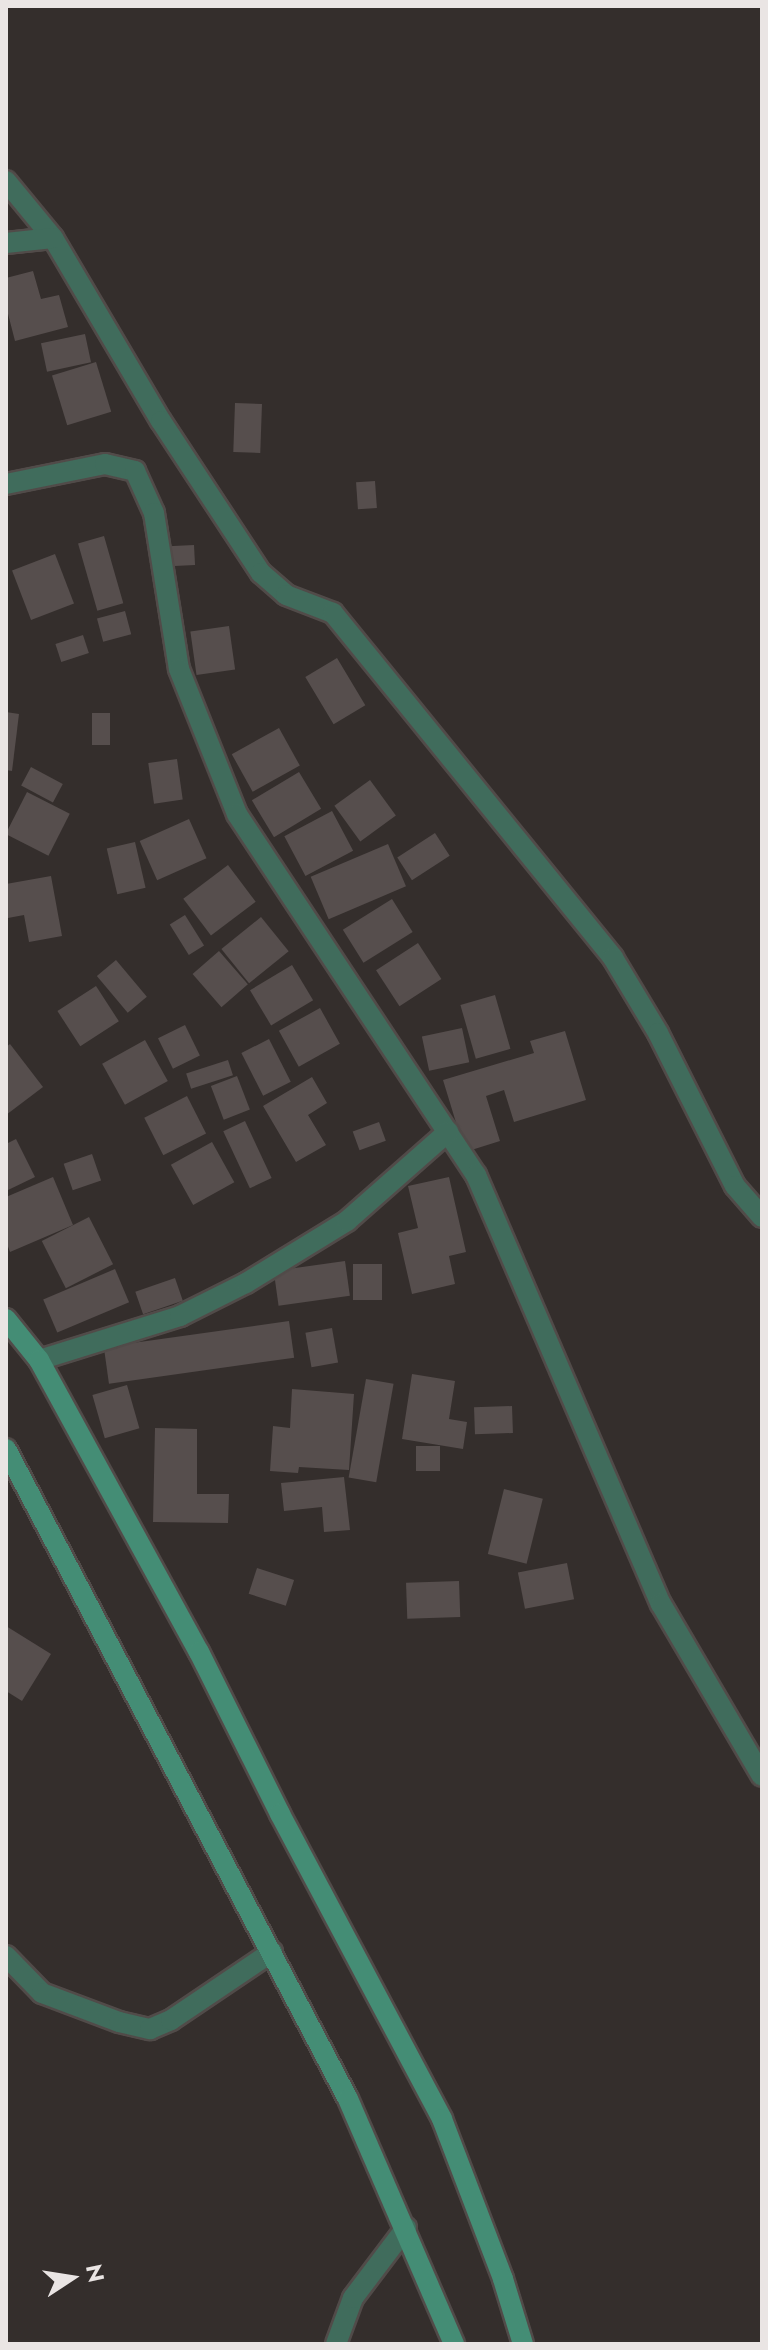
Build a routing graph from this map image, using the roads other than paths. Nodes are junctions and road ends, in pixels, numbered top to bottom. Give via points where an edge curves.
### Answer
1 (6, 181) edge
2 (53, 238) junction
3 (6, 243) edge
4 (6, 484) edge
5 (448, 1132) junction
6 (762, 1217) edge
7 (6, 1319) edge
8 (39, 1360) junction
9 (6, 1449) edge
10 (762, 1776) edge
11 (272, 1952) junction
12 (6, 1956) edge
13 (406, 2228) junction
14 (336, 2344) edge
15 (454, 2344) edge
16 (523, 2344) edge

1 - 2 street
2 - 3 street
2 - 6 street via 186,461 261,573 286,595 333,613 613,958 658,1033 735,1186
4 - 5 street via 105,464 135,471 154,513 179,669 237,814
5 - 8 street via 347,1221 246,1283 180,1316
5 - 10 street via 476,1175 661,1604
7 - 8 street
8 - 16 street via 199,1652 442,2119
9 - 11 street
11 - 12 street via 150,2029 42,1993
11 - 13 street via 348,2099
13 - 14 street via 353,2298
13 - 15 street

